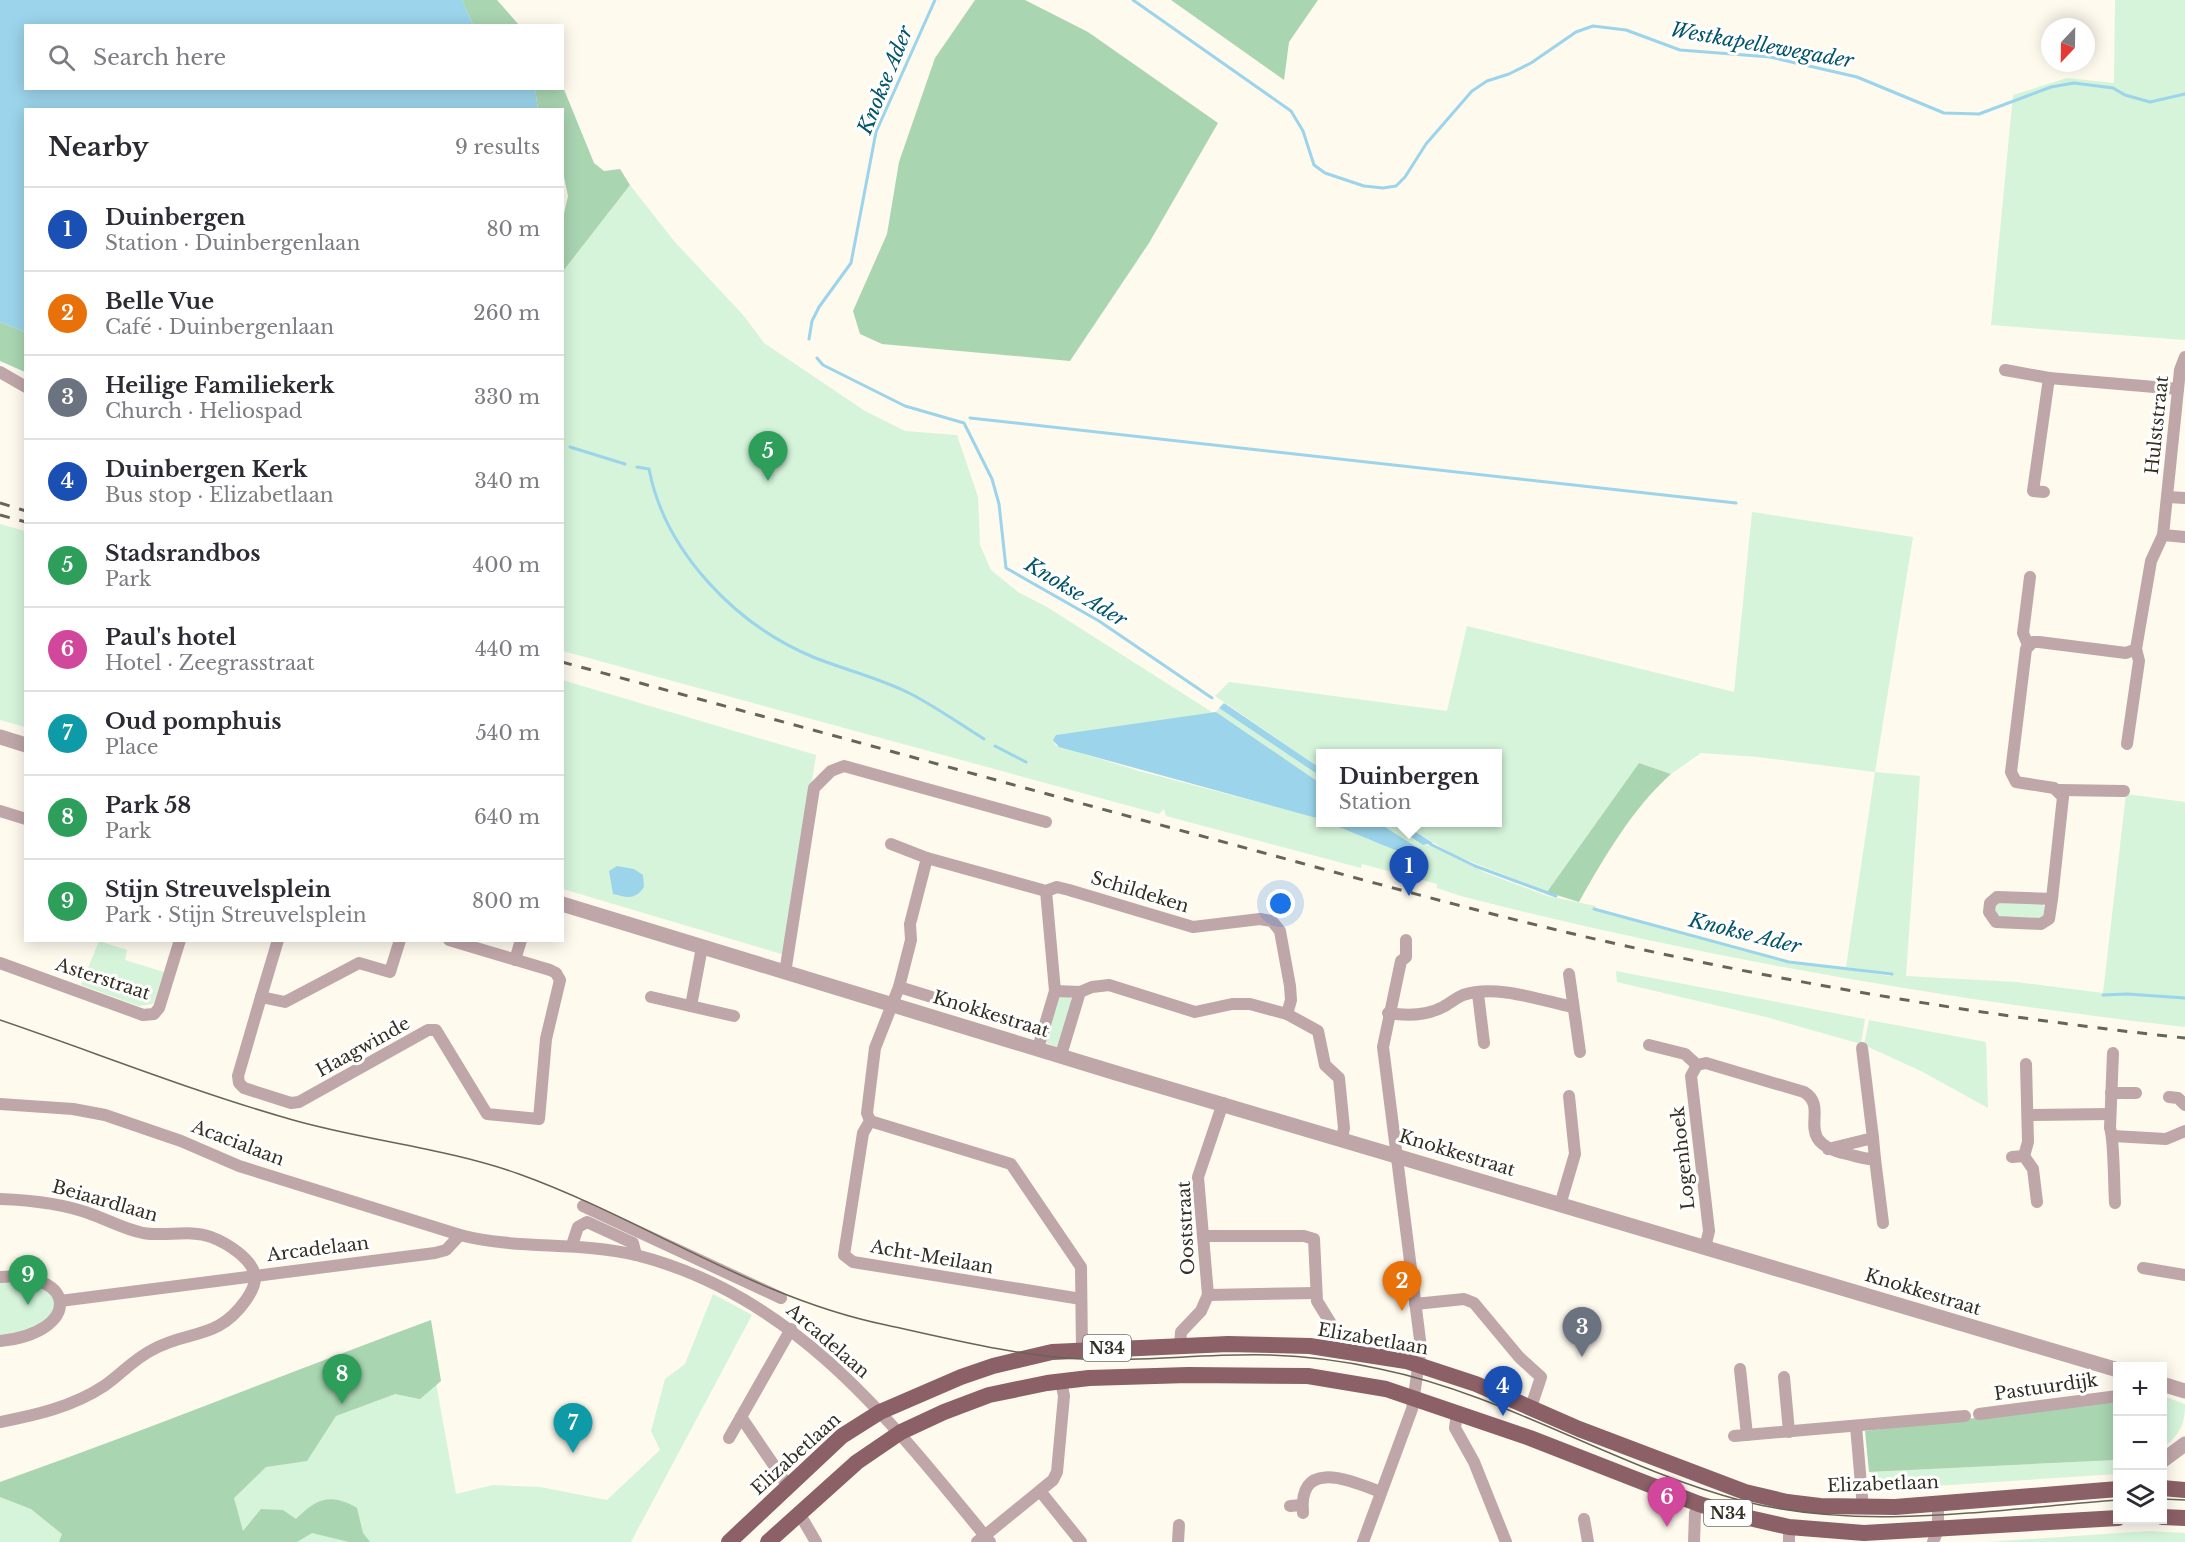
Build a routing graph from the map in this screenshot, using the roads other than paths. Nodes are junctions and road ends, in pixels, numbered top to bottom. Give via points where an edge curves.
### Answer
1 (2185, 357) edge
2 (2005, 370) dead end
3 (0, 372) edge
4 (2049, 378) junction
5 (24, 386) edge
6 (2178, 389) junction
7 (2044, 492) dead end
8 (2168, 497) junction
9 (2185, 498) edge
10 (2163, 535) junction
11 (2185, 537) edge
12 (2030, 577) dead end
13 (2028, 645) junction
14 (2136, 649) junction
15 (0, 737) edge
16 (24, 744) edge
17 (2127, 744) dead end
18 (2059, 790) junction
19 (2124, 791) dead end
20 (0, 811) edge
21 (24, 818) edge
22 (1046, 822) dead end
23 (891, 844) dead end
24 (927, 858) junction
25 (1046, 891) junction
26 (2052, 899) junction
27 (564, 905) edge
28 (1406, 940) dead end
29 (179, 942) edge
30 (277, 942) edge
31 (399, 942) edge
32 (456, 942) edge
33 (520, 942) edge
34 (702, 947) junction
35 (515, 960) junction
36 (0, 963) edge
37 (785, 973) junction
38 (1569, 974) dead end
39 (899, 987) junction
40 (1055, 991) junction
41 (1080, 992) junction
42 (1478, 994) junction
43 (651, 997) dead end
44 (261, 998) junction
45 (691, 1006) junction
46 (893, 1006) junction
47 (1573, 1007) junction
48 (1388, 1013) junction
49 (1287, 1014) junction
50 (734, 1016) dead end
51 (1043, 1031) junction
52 (1484, 1043) dead end
53 (1649, 1045) dead end
54 (1038, 1048) junction
55 (1862, 1048) dead end
56 (1580, 1052) dead end
57 (2113, 1053) dead end
58 (1061, 1055) junction
59 (2026, 1064) dead end
60 (1697, 1065) junction
61 (2111, 1093) junction
62 (2136, 1093) dead end
63 (1569, 1096) dead end
64 (2169, 1097) dead end
65 (1223, 1102) junction
66 (1, 1105) edge
67 (2185, 1105) edge
68 (2110, 1114) junction
69 (2028, 1115) junction
70 (870, 1121) junction
71 (2185, 1131) edge
72 (2113, 1136) junction
73 (1342, 1138) junction
74 (1873, 1138) junction
75 (1828, 1149) junction
76 (1396, 1154) junction
77 (1875, 1159) junction
78 (0, 1199) edge
79 (2037, 1202) dead end
80 (2115, 1203) dead end
81 (1560, 1204) junction
82 (583, 1206) dead end
83 (1883, 1223) dead end
84 (460, 1235) junction
85 (1204, 1236) junction
86 (572, 1245) junction
87 (1705, 1248) junction
88 (636, 1255) junction
89 (2143, 1268) dead end
90 (255, 1275) junction
91 (2185, 1275) edge
92 (0, 1277) edge
93 (755, 1286) junction
94 (1317, 1293) junction
95 (1208, 1294) junction
96 (781, 1298) dead end
97 (1081, 1299) junction
98 (60, 1301) junction
99 (749, 1302) junction
100 (1416, 1304) junction
101 (791, 1329) junction
102 (0, 1341) edge
103 (1180, 1346) junction
104 (1083, 1349) junction
105 (1338, 1349) junction
106 (1418, 1364) junction
107 (1740, 1369) dead end
108 (2113, 1369) edge
109 (1784, 1377) dead end
110 (1061, 1381) junction
111 (2167, 1385) edge
112 (2185, 1390) edge
113 (1414, 1397) junction
114 (2113, 1397) edge
115 (1531, 1407) junction
116 (880, 1412) junction
117 (1457, 1413) junction
118 (1979, 1414) dead end
119 (1965, 1416) dead end
120 (741, 1417) junction
121 (0, 1422) edge
122 (1856, 1426) junction
123 (901, 1432) junction
124 (1789, 1432) junction
125 (729, 1438) dead end
126 (2185, 1444) edge
127 (2167, 1458) edge
128 (788, 1486) junction
129 (2167, 1488) edge
130 (2113, 1489) edge
131 (2185, 1490) edge
132 (1040, 1491) junction
133 (1381, 1492) junction
134 (1938, 1503) junction
135 (1699, 1504) junction
136 (1298, 1508) dead end
137 (1863, 1508) junction
138 (799, 1513) junction
139 (2167, 1517) edge
140 (2113, 1518) edge
141 (2185, 1518) edge
142 (1584, 1519) dead end
143 (1179, 1525) dead end
144 (1789, 1534) edge
145 (1936, 1536) edge
146 (984, 1540) edge
147 (729, 1542) edge
148 (768, 1542) edge
149 (816, 1542) edge
150 (1081, 1542) edge
151 (1178, 1542) edge
152 (1363, 1542) edge
153 (1506, 1542) edge
154 (1588, 1542) edge
155 (1694, 1542) edge

1 - 6 street, Hulststraat
2 - 4 street
3 - 5 street
4 - 6 street
4 - 7 street via 2033,491
6 - 8 street, Hulststraat
8 - 9 street
8 - 10 street, Hulststraat
10 - 11 street
10 - 14 street, Hulststraat via 2151,561
12 - 13 street via 2023,633
13 - 14 street via 2039,642 2126,653
13 - 18 street via 2011,772 2021,784
14 - 17 street, Hulststraat via 2139,661
15 - 16 street
18 - 19 street
18 - 26 street via 2063,803
20 - 21 street
22 - 37 street via 844,766 831,771 814,788
23 - 24 street, Schildeken
24 - 25 street, Schildeken
24 - 39 street
25 - 40 street
25 - 49 street, Schildeken via 1057,887 1193,927 1272,921 1280,931 1290,986
26 - 26 street via 2049,919 2041,924 2001,923 1993,920 1989,912 1990,903 1997,897
27 - 34 street, Knokkestraat
28 - 48 street via 1406,957 1401,961
29 - 36 street, Asterstraat via 154,1014 143,1015
30 - 44 street, Haagwinde
31 - 44 street via 390,972 359,963 285,1002
32 - 35 street, Haagwinde
33 - 35 street
34 - 37 street, Knokkestraat
34 - 45 street
35 - 44 street, Haagwinde via 550,970 560,980 546,1039 539,1119 487,1114 436,1030 429,1030 299,1102 244,1088 238,1076
37 - 46 street, Knokkestraat
38 - 47 street
39 - 46 street
39 - 51 street, Knokkestraat
40 - 41 street
40 - 51 street
41 - 49 street via 1109,985 1195,1012 1250,1004
41 - 58 street
42 - 47 street via 1503,993
42 - 48 street via 1463,995 1440,1009 1422,1014
42 - 52 street
43 - 45 street
45 - 50 street
46 - 54 street, Knokkestraat
46 - 70 street, Acht-Meilaan via 876,1048 867,1113
47 - 56 street
48 - 76 street via 1383,1047
49 - 73 street via 1318,1031 1326,1065 1339,1078
51 - 54 street
53 - 60 street via 1679,1051
54 - 58 street, Knokkestraat
55 - 74 street
57 - 61 street
58 - 65 street, Knokkestraat
59 - 69 street
60 - 75 street via 1706,1063 1810,1095 1817,1139
60 - 87 street, Logenhoek via 1691,1076 1709,1231
61 - 62 street
61 - 68 street
63 - 81 street via 1575,1154
64 - 67 street via 2178,1098
65 - 73 street, Knokkestraat
65 - 85 street, Ooststraat via 1198,1177
66 - 84 street, Acacialaan via 14,1102 105,1115 239,1166
68 - 69 street
68 - 72 street
69 - 79 street via 2028,1142 2018,1156 2033,1169
70 - 97 street via 1011,1164 1081,1266
70 - 97 street, Acht-Meilaan via 863,1132 844,1251 847,1259
71 - 72 street via 2166,1140
72 - 80 street
73 - 76 street, Knokkestraat
74 - 75 street
74 - 77 street
75 - 77 street
76 - 81 street, Knokkestraat
76 - 100 street
77 - 83 street
78 - 90 street, Beiaardlaan via 64,1205 140,1232 211,1237 246,1260
81 - 87 street, Knokkestraat
82 - 93 street, Arcadelaan
84 - 86 street, Arcadelaan via 490,1243
84 - 90 street, Arcadelaan via 446,1250 435,1253
85 - 94 street via 1311,1236
85 - 95 street, Ooststraat
86 - 88 street, Arcadelaan
86 - 88 street, Arcadelaan via 578,1227 587,1222 633,1243
87 - 108 street, Knokkestraat
88 - 99 street, Arcadelaan via 690,1274
89 - 91 street
90 - 98 street, Arcadelaan
90 - 121 street via 250,1295 236,1315 218,1329 172,1340 149,1351 86,1397 45,1413
92 - 98 street via 34,1279 56,1291
93 - 96 street, Arcadelaan
93 - 99 street
94 - 95 street
94 - 105 street via 1317,1301 1338,1335
95 - 103 street, Ooststraat via 1201,1311 1181,1332
97 - 104 street
98 - 102 street via 59,1313 45,1329 34,1336
99 - 101 street, Arcadelaan
100 - 106 street via 1421,1348
100 - 115 street via 1455,1299 1474,1303 1541,1377
101 - 116 street, Arcadelaan
101 - 120 street
103 - 104 main road, Elizabetlaan / N34
103 - 105 main road, Elizabetlaan / N34 via 1276,1344
104 - 116 main road, Elizabetlaan / N34 via 1039,1354 993,1366
105 - 106 main road, Elizabetlaan / N34
106 - 113 street
106 - 115 main road, Elizabetlaan / N34
107 - 124 street via 1741,1436
109 - 124 street
110 - 113 main road, N34 via 1271,1374 1350,1382
110 - 123 main road, N34 via 989,1395
110 - 132 street via 1064,1396 1057,1472
111 - 112 street
113 - 117 main road, N34
113 - 133 street
114 - 118 street, Pastuurdijk
115 - 137 main road, Elizabetlaan / N34 via 1745,1492 1787,1502
116 - 123 street, Arcadelaan
116 - 128 main road, Elizabetlaan / N34 via 842,1436
117 - 135 main road, N34
117 - 153 street via 1455,1428 1474,1462
119 - 122 street
120 - 125 street
120 - 128 street
122 - 124 street
122 - 137 street
123 - 138 main road, N34 via 856,1462
123 - 146 street, Arcadelaan
126 - 127 street
128 - 147 main road, Elizabetlaan / N34
129 - 131 main road
130 - 134 main road, Elizabetlaan / N34
132 - 146 street
132 - 150 street
133 - 136 street via 1325,1476 1309,1484
133 - 152 street
134 - 137 main road, Elizabetlaan / N34
134 - 145 street
135 - 144 main road, N34
135 - 155 street
138 - 148 main road, N34
138 - 149 street
139 - 141 main road
140 - 145 main road, N34
142 - 154 street
143 - 151 street
144 - 145 main road, N34

